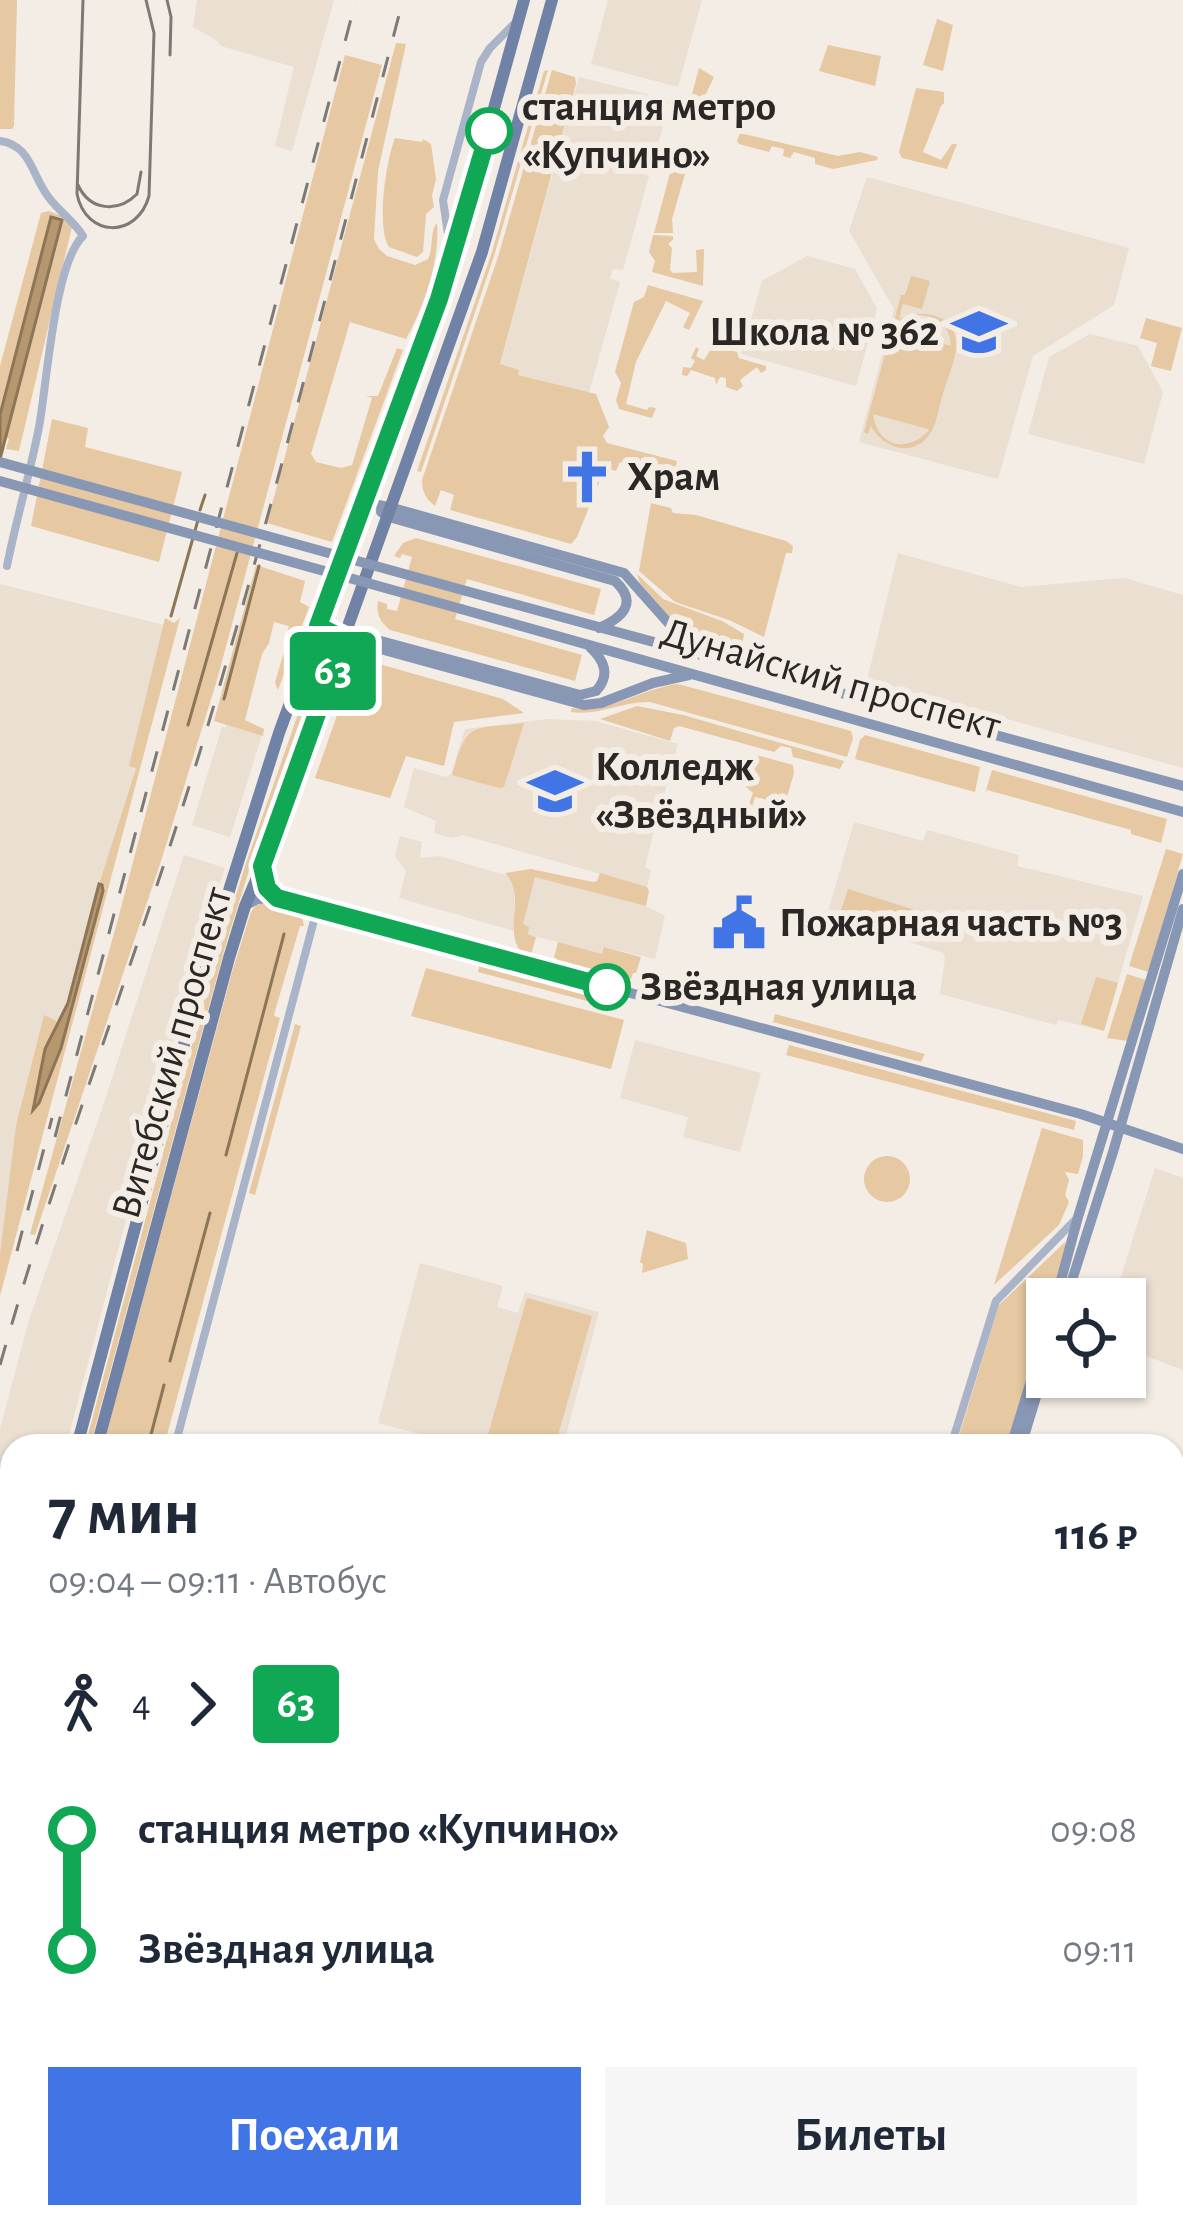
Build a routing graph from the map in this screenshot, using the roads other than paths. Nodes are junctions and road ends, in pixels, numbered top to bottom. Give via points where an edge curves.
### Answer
1 (524, 0) edge
2 (552, 0) edge
3 (519, 18) junction
4 (0, 141) edge
5 (452, 260) junction
6 (0, 462) edge
7 (0, 481) edge
8 (363, 502) junction
9 (391, 512) junction
10 (7, 566) dead end
11 (318, 626) junction
12 (599, 628) junction
13 (346, 635) junction
14 (588, 644) junction
15 (735, 662) junction
16 (692, 674) junction
17 (1183, 786) edge
18 (1183, 812) edge
19 (262, 866) junction
20 (1183, 874) edge
21 (277, 898) junction
22 (245, 906) junction
23 (317, 909) junction
24 (1183, 909) edge
25 (1114, 1124) junction
26 (1183, 1149) edge
27 (1078, 1217) junction
28 (1062, 1278) edge
29 (1072, 1278) edge
30 (1026, 1397) edge
31 (1036, 1398) edge
32 (80, 1434) edge
33 (100, 1434) edge
34 (178, 1434) edge
35 (955, 1434) edge
36 (1015, 1434) edge
37 (1025, 1434) edge

1 - 3 main road, Витебский проспект
2 - 9 main road, Витебский проспект via 482,252
3 - 5 main road, Витебский проспект
3 - 5 street via 481,62 443,200
4 - 10 street via 22,151 83,236 68,262
5 - 8 main road, Витебский проспект
6 - 12 main road, Дунайский проспект, bridge
7 - 14 main road, Дунайский проспект, bridge
8 - 9 main road
8 - 11 main road, Витебский проспект
9 - 12 main road via 615,580 625,610
9 - 13 main road, Витебский проспект
9 - 15 main road via 624,573 686,640
11 - 13 main road
11 - 32 main road, Витебский проспект via 206,964
12 - 15 main road, Дунайский проспект
13 - 14 main road via 584,696 605,676
13 - 16 main road via 584,705
13 - 19 main road, Витебский проспект
14 - 16 main road, Дунайский проспект
15 - 17 main road, Дунайский проспект
16 - 18 main road, Дунайский проспект
19 - 21 main road
19 - 22 main road, Витебский проспект
20 - 25 main road
21 - 22 main road
21 - 23 main road
22 - 33 main road, Витебский проспект
23 - 25 main road
23 - 34 street
24 - 25 main road
25 - 26 main road
25 - 27 main road
25 - 29 main road
27 - 28 main road
27 - 35 street via 996,1301
30 - 36 main road
31 - 37 main road

